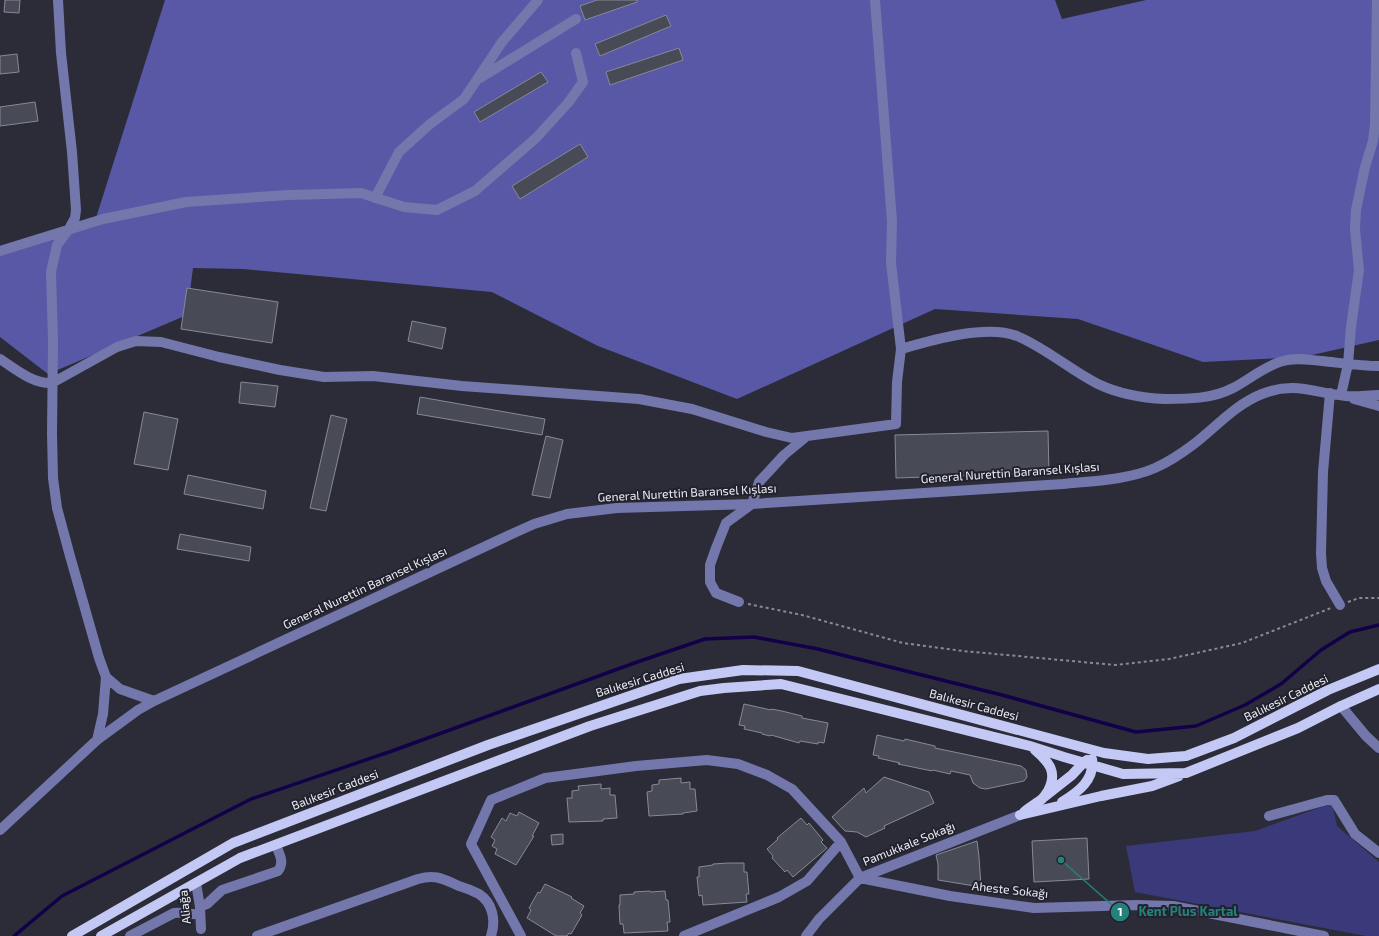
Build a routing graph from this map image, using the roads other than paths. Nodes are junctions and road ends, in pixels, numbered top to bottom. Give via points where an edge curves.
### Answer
1 (58, 0) edge
2 (538, 0) edge
3 (875, 0) edge
4 (1377, 0) edge
5 (576, 19) dead end
6 (576, 53) dead end
7 (476, 80) junction
8 (375, 198) junction
9 (69, 229) junction
10 (0, 251) edge
11 (901, 349) junction
12 (0, 359) edge
13 (1348, 364) junction
14 (1379, 366) edge
15 (52, 383) junction
16 (1330, 393) junction
17 (1379, 395) edge
18 (1344, 396) junction
19 (1379, 406) edge
20 (807, 436) junction
21 (752, 504) junction
22 (739, 602) road end
23 (1340, 605) road end
24 (1379, 669) edge
25 (106, 677) junction
26 (1379, 689) edge
27 (154, 701) junction
28 (1341, 706) junction
29 (97, 740) junction
30 (1030, 746) junction
31 (1084, 748) junction
32 (1379, 748) edge
33 (1186, 756) junction
34 (1093, 761) junction
35 (1083, 763) junction
36 (1186, 773) junction
37 (1044, 798) junction
38 (1054, 807) junction
39 (1020, 815) junction
40 (1268, 816) dead end
41 (0, 830) edge
42 (841, 842) junction
43 (276, 845) junction
44 (1379, 853) edge
45 (860, 878) junction
46 (196, 883) junction
47 (200, 911) junction
48 (201, 929) dead end
49 (72, 936) edge
50 (101, 936) edge
51 (130, 936) edge
52 (257, 936) edge
53 (491, 936) edge
54 (521, 936) edge
55 (684, 936) edge
56 (806, 936) edge
57 (1324, 936) edge

1 - 9 street via 76,210
2 - 7 street via 502,42
3 - 11 street via 892,221 892,263
4 - 13 street via 1375,124 1356,210 1355,229 1360,270
5 - 7 street
6 - 8 street via 583,82 568,103 536,138 475,191 438,210 404,207
7 - 8 street via 464,98 399,152
8 - 9 street via 361,193 186,202 103,219
9 - 10 street
9 - 15 street via 57,245 51,272
11 - 13 street via 956,336 998,332 1016,336 1096,383 1118,392 1165,399 1217,395 1282,361 1294,359
11 - 20 street via 896,424
12 - 15 street via 30,378
13 - 14 street
13 - 18 street
15 - 20 street via 117,347 136,341 161,342 219,357 324,377 373,376 462,386 639,399 692,409 792,438
15 - 25 street via 53,478 57,508
16 - 18 street, General Nurettin Baransel Kışlası
16 - 21 street, General Nurettin Baransel Kışlası via 1304,388 1282,388 1262,394 1243,404 1173,459 1155,468 1133,474 1063,484
16 - 23 street via 1323,472 1321,554 1326,581
17 - 18 street, General Nurettin Baransel Kışlası
18 - 19 street, General Nurettin Baransel Kışlası
20 - 21 street via 784,455 759,482
21 - 22 street via 726,523 710,565 710,582 716,593
21 - 27 street, General Nurettin Baransel Kışlası via 617,508 574,513 551,519 514,533
24 - 33 main road, Balıkesir Caddesi via 1328,690 1234,738
25 - 27 street via 120,690
25 - 29 street via 103,714
26 - 28 main road
27 - 29 street, General Nurettin Baransel Kışlası
28 - 32 street
28 - 36 main road via 1298,728
29 - 41 street, General Nurettin Baransel Kışlası
30 - 35 main road
30 - 37 main road via 1052,769 1052,780
30 - 43 main road via 781,684 700,691 590,726
31 - 33 main road, Balıkesir Caddesi via 1148,759
31 - 34 main road
31 - 49 main road, Balıkesir Caddesi via 798,671 743,670 679,679 488,745 233,843
33 - 34 main road via 1175,762 1147,764
34 - 35 main road
34 - 36 main road via 1122,774
34 - 38 main road via 1090,778 1075,794
35 - 37 main road
36 - 38 main road via 1152,786
37 - 39 main road
38 - 39 main road
39 - 45 street, Pamukkale Sokağı
40 - 44 street via 1334,800 1355,834
42 - 45 street
42 - 54 street via 792,789 767,775 738,764 707,760 545,778 491,800 471,844
42 - 55 street via 806,881 779,897
43 - 46 main road via 240,858
43 - 47 street via 282,862 278,871 222,890
45 - 56 street, Pamukkale Sokağı via 819,919
45 - 57 street, Aheste Sokağı via 950,896 1034,908 1173,906
46 - 47 street, Aliağa
46 - 50 main road
47 - 48 street, Aliağa
47 - 51 street via 193,915 174,913
52 - 53 street via 432,876 472,891 485,899 492,913

